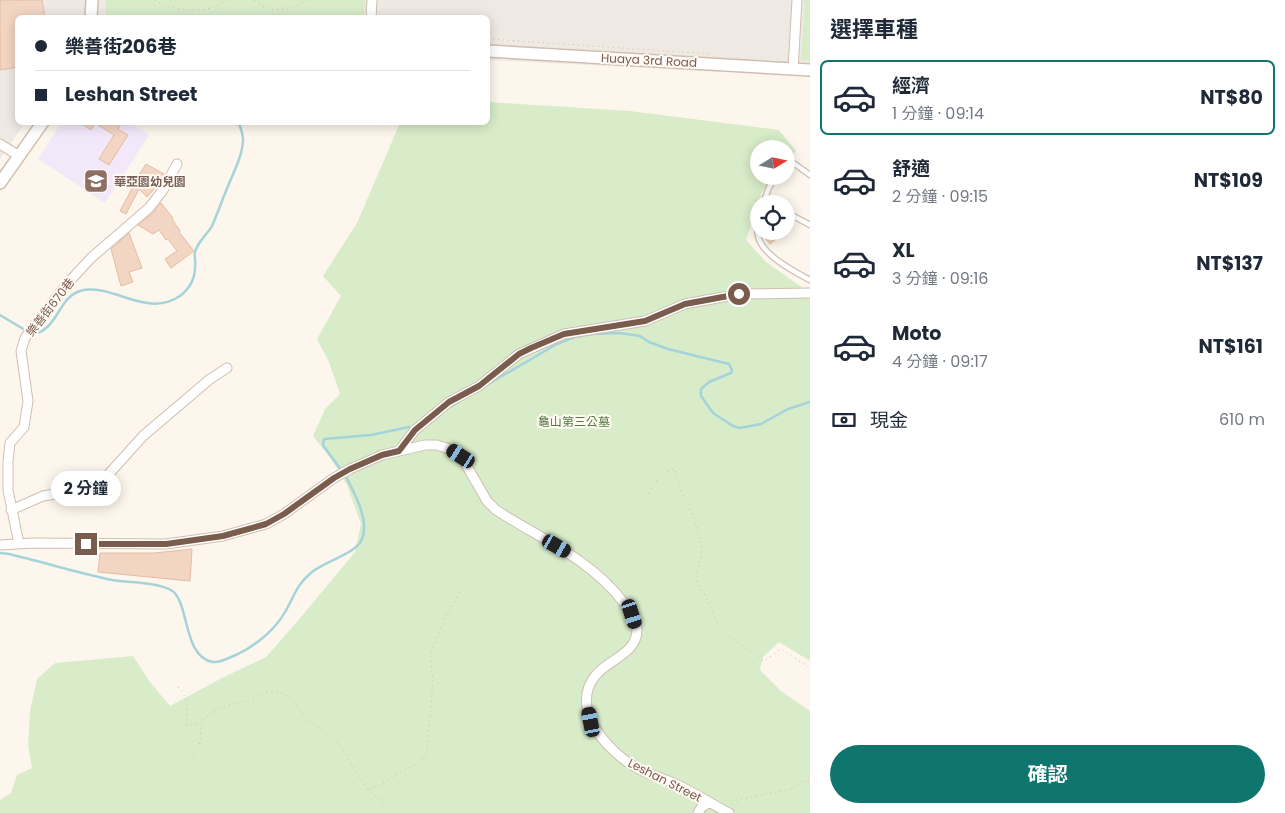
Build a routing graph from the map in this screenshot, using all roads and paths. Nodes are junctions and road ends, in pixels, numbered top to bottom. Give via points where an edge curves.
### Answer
1 (92, 0) edge
2 (155, 0) edge
3 (227, 0) edge
4 (254, 0) edge
5 (307, 0) edge
6 (372, 0) edge
7 (797, 0) edge
8 (91, 15) edge
9 (371, 15) edge
10 (490, 39) edge
11 (490, 51) edge
12 (714, 54) dead end
13 (793, 69) junction
14 (810, 70) edge
15 (40, 125) edge
16 (0, 144) edge
17 (19, 156) junction
18 (177, 164) dead end
19 (795, 164) edge
20 (810, 175) edge
21 (0, 183) edge
22 (795, 217) edge
23 (810, 225) edge
24 (760, 240) edge
25 (810, 280) edge
26 (810, 293) edge
27 (227, 368) dead end
28 (399, 451) junction
29 (649, 494) dead end
30 (11, 510) junction
31 (19, 544) junction
32 (0, 545) edge
33 (460, 592) dead end
34 (810, 668) edge
35 (178, 687) dead end
36 (200, 724) junction
37 (192, 762) dead end
38 (810, 781) edge
39 (370, 790) junction
40 (709, 802) junction
41 (726, 812) edge
42 (398, 813) edge
43 (698, 813) edge

1 - 8 street
2 - 3 path via 167,7 192,10 212,8
4 - 5 path via 274,9 294,7
6 - 9 street
7 - 13 street
10 - 12 path
11 - 13 street, Huaya 3rd Road
13 - 14 street, Huaya 3rd Road
15 - 17 street
16 - 17 street
17 - 21 street
18 - 30 street, 樂善街670巷 via 149,208 67,284 25,338 21,351 28,402 24,427 10,443 8,490
19 - 20 lane
22 - 23 lane
24 - 25 lane via 767,251 785,266
26 - 28 street via 739,294 685,304 645,321 564,334 519,354 479,386 449,402 415,430
27 - 30 street via 143,436 107,476 74,491 44,496
28 - 31 street, Leshan Street via 350,469 266,524 223,536 166,544
28 - 40 street, Leshan Street via 425,444 449,449 461,456 496,510 574,555 617,593 632,614 637,629 635,639 624,654 595,676 588,690 591,722 598,735 635,768
29 - 34 path via 664,472 675,469 699,534 702,552 696,575 698,583 725,633 764,661 781,649
30 - 31 street, 樂善街670巷
31 - 32 street
33 - 39 path via 430,654 434,681 427,752 421,761
35 - 36 path via 184,693 188,709 186,725
36 - 37 path via 202,736
36 - 39 path via 204,717 230,704 278,692 290,698 309,720 336,742
38 - 41 path via 792,789 741,799
39 - 42 path
40 - 41 street, Leshan Street
40 - 43 street

